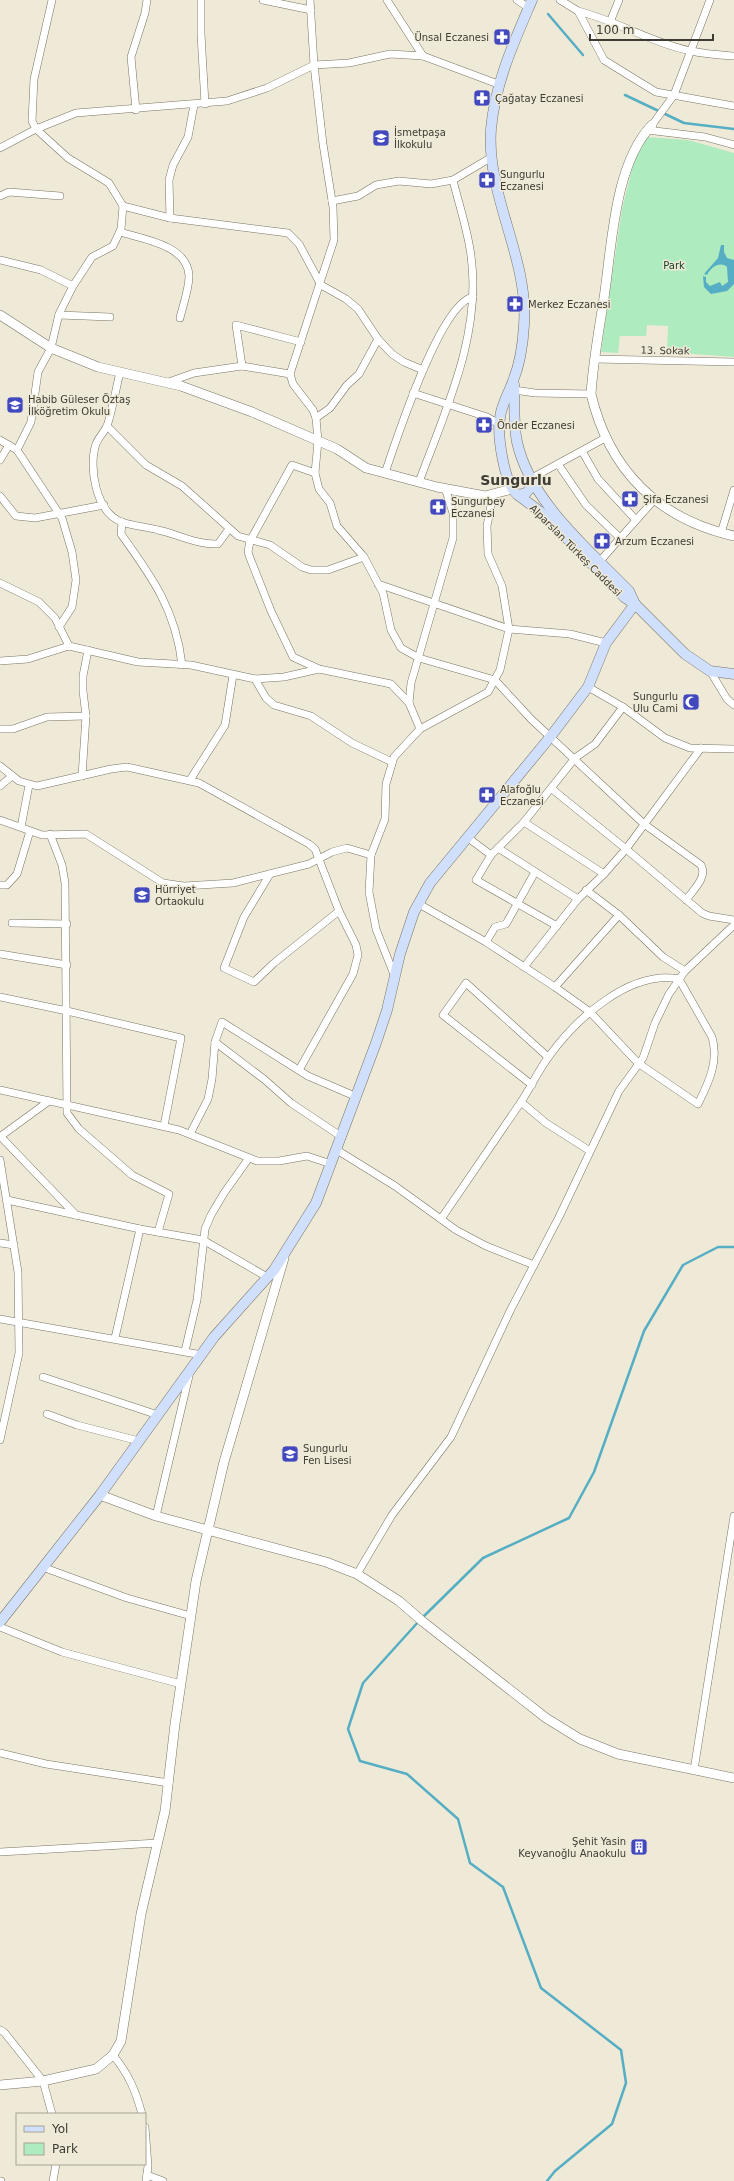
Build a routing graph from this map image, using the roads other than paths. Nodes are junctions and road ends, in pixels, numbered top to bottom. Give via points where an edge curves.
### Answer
1 (52, 0) edge
2 (147, 0) edge
3 (201, 0) edge
4 (264, 0) edge
5 (310, 0) edge
6 (387, 0) edge
7 (517, 0) edge
8 (560, 0) edge
9 (619, 0) edge
10 (710, 0) edge
11 (530, 4) edge
12 (311, 10) junction
13 (578, 11) junction
14 (610, 22) junction
15 (691, 51) junction
16 (422, 56) junction
17 (734, 56) edge
18 (314, 65) junction
19 (498, 84) junction
20 (674, 95) junction
21 (205, 104) junction
22 (194, 106) junction
23 (734, 106) edge
24 (136, 110) junction
25 (650, 127) junction
26 (36, 129) junction
27 (734, 145) edge
28 (0, 148) edge
29 (492, 157) junction
30 (453, 180) junction
31 (0, 196) edge
32 (60, 196) dead end
33 (332, 201) junction
34 (123, 206) junction
35 (170, 218) junction
36 (120, 232) junction
37 (0, 260) edge
38 (321, 285) junction
39 (73, 286) junction
40 (473, 297) junction
41 (0, 315) edge
42 (58, 315) junction
43 (110, 317) dead end
44 (180, 318) dead end
45 (378, 339) junction
46 (301, 342) junction
47 (50, 348) junction
48 (595, 359) junction
49 (734, 362) edge
50 (242, 366) junction
51 (423, 370) junction
52 (120, 372) junction
53 (290, 374) junction
54 (166, 383) junction
55 (514, 385) junction
56 (413, 393) junction
57 (591, 394) junction
58 (448, 404) junction
59 (316, 418) junction
60 (499, 424) junction
61 (107, 426) junction
62 (515, 429) junction
63 (606, 437) junction
64 (0, 440) edge
65 (318, 441) junction
66 (9, 446) junction
67 (17, 450) junction
68 (582, 451) junction
69 (0, 460) edge
70 (558, 464) junction
71 (525, 467) junction
72 (506, 472) junction
73 (315, 473) junction
74 (385, 473) junction
75 (419, 482) junction
76 (532, 482) junction
77 (445, 488) junction
78 (734, 490) edge
79 (515, 492) junction
80 (493, 495) junction
81 (0, 496) edge
82 (654, 500) junction
83 (104, 505) junction
84 (59, 514) junction
85 (636, 520) junction
86 (122, 522) junction
87 (229, 529) junction
88 (721, 533) junction
89 (734, 536) edge
90 (620, 538) junction
91 (250, 541) junction
92 (364, 557) junction
93 (600, 561) junction
94 (0, 583) edge
95 (378, 584) junction
96 (624, 598) junction
97 (435, 604) junction
98 (635, 604) junction
99 (59, 627) junction
100 (509, 629) junction
101 (609, 639) junction
102 (69, 646) junction
103 (88, 650) junction
104 (419, 658) junction
105 (0, 661) edge
106 (182, 665) junction
107 (319, 669) junction
108 (710, 671) junction
109 (734, 674) edge
110 (233, 675) junction
111 (255, 679) junction
112 (495, 680) junction
113 (588, 687) junction
114 (410, 703) junction
115 (734, 705) edge
116 (622, 707) junction
117 (86, 716) junction
118 (0, 729) edge
119 (420, 729) junction
120 (551, 736) junction
121 (701, 748) junction
122 (734, 749) edge
123 (575, 758) junction
124 (392, 762) junction
125 (0, 766) edge
126 (12, 776) junction
127 (82, 776) junction
128 (190, 780) junction
129 (29, 785) junction
130 (0, 786) edge
131 (552, 789) junction
132 (0, 820) edge
133 (524, 822) junction
134 (644, 824) junction
135 (21, 827) junction
136 (30, 831) junction
137 (50, 834) junction
138 (467, 837) junction
139 (498, 848) junction
140 (626, 850) junction
141 (370, 855) junction
142 (491, 856) junction
143 (318, 859) junction
144 (535, 872) junction
145 (270, 874) junction
146 (604, 874) junction
147 (0, 885) edge
148 (586, 890) junction
149 (578, 899) junction
150 (686, 900) junction
151 (517, 903) junction
152 (418, 904) junction
153 (339, 911) junction
154 (618, 916) junction
155 (734, 920) edge
156 (12, 923) dead end
157 (67, 924) junction
158 (734, 925) edge
159 (557, 926) junction
160 (486, 942) junction
161 (0, 954) edge
162 (67, 965) junction
163 (524, 967) junction
164 (685, 971) junction
165 (395, 977) junction
166 (679, 979) junction
167 (555, 987) junction
168 (0, 998) edge
169 (67, 1011) junction
170 (590, 1012) junction
171 (215, 1042) junction
172 (548, 1057) junction
173 (638, 1063) junction
174 (299, 1070) junction
175 (532, 1085) junction
176 (0, 1090) edge
177 (357, 1097) junction
178 (49, 1101) junction
179 (522, 1102) junction
180 (66, 1106) junction
181 (164, 1126) junction
182 (190, 1134) junction
183 (1, 1136) edge
184 (342, 1137) junction
185 (337, 1150) junction
186 (590, 1151) junction
187 (249, 1158) junction
188 (0, 1160) edge
189 (331, 1164) junction
190 (1, 1172) edge
191 (7, 1200) junction
192 (76, 1216) junction
193 (441, 1220) junction
194 (140, 1229) junction
195 (158, 1232) junction
196 (203, 1240) junction
197 (0, 1243) edge
198 (14, 1245) junction
199 (288, 1247) junction
200 (534, 1265) junction
201 (267, 1278) junction
202 (0, 1319) edge
203 (19, 1322) junction
204 (115, 1338) junction
205 (185, 1351) junction
206 (202, 1354) junction
207 (189, 1372) junction
208 (43, 1377) dead end
209 (46, 1414) dead end
210 (158, 1415) junction
211 (0, 1440) edge
212 (139, 1441) junction
213 (100, 1495) junction
214 (156, 1516) junction
215 (734, 1516) edge
216 (207, 1531) junction
217 (44, 1568) junction
218 (357, 1574) junction
219 (4, 1612) edge
220 (191, 1616) junction
221 (0, 1622) edge
222 (0, 1627) edge
223 (181, 1684) junction
224 (0, 1753) edge
225 (694, 1770) junction
226 (734, 1778) edge
227 (168, 1783) junction
228 (158, 1843) junction
229 (0, 1852) edge
230 (0, 2030) edge
231 (113, 2055) junction
232 (43, 2081) junction
233 (0, 2085) edge
234 (52, 2113) edge
235 (142, 2113) edge
236 (146, 2140) edge
237 (56, 2165) edge
238 (146, 2178) edge
239 (53, 2181) edge
240 (163, 2181) edge

1 - 26 street via 34,79 32,121
2 - 24 street via 131,57
3 - 21 street
4 - 12 street
5 - 12 street
6 - 16 street
7 - 11 street
8 - 13 street
9 - 14 street
10 - 15 street
11 - 19 main road
12 - 18 street
13 - 14 street
13 - 20 street via 604,60 656,92
14 - 15 street
15 - 17 street
15 - 20 street
16 - 18 street via 390,54 349,63
16 - 19 street
18 - 21 street via 267,88 227,101
18 - 33 street
19 - 29 main road via 492,123
20 - 23 street
20 - 25 street
21 - 22 street
22 - 24 street
22 - 35 street via 188,137 171,172
24 - 26 street via 76,114
25 - 27 street
25 - 48 street via 630,160 618,208
26 - 28 street
26 - 34 street via 68,158 109,183
29 - 30 street
29 - 55 main road via 524,296 522,341
30 - 33 street via 431,184 399,181 376,185 358,196
30 - 40 street via 472,256
31 - 32 street via 9,192
33 - 38 street via 334,240
34 - 35 street
34 - 36 street
35 - 38 street via 288,233 299,244
36 - 39 street via 112,246 92,257
36 - 44 street via 168,248 185,262 189,280
37 - 39 street via 41,270
38 - 45 street via 353,304 367,320
38 - 46 street
39 - 42 street
40 - 51 street via 465,300 445,327
40 - 58 street via 464,358
41 - 47 street
42 - 43 street
42 - 47 street
45 - 51 street via 398,358
45 - 59 street via 359,374 330,408
46 - 50 street via 236,325
46 - 53 street
47 - 52 street via 98,367
47 - 67 street via 38,372 31,422
48 - 49 street, 13. Sokak
48 - 57 street
50 - 53 street
50 - 54 street via 194,373
51 - 56 street
52 - 54 street
52 - 61 street
53 - 59 street via 292,384 313,410
54 - 65 street via 252,412
55 - 57 street via 534,394
55 - 60 main road via 502,407
55 - 62 main road
56 - 58 street
56 - 74 street
57 - 63 street
58 - 60 street via 487,417
58 - 75 street
59 - 65 street
60 - 62 main road
60 - 72 main road
61 - 83 street via 96,445 93,465 97,490
61 - 87 street via 146,465 182,486
62 - 71 main road
63 - 68 street
63 - 82 street via 637,486
64 - 66 street
65 - 73 street
65 - 74 street via 337,449 366,468
66 - 67 street
66 - 69 street
67 - 84 street
68 - 70 street
68 - 85 street via 598,479
70 - 76 street
70 - 90 street via 586,505
71 - 72 main road via 514,465
71 - 76 main road
72 - 79 main road
73 - 91 street via 292,465
73 - 92 street via 319,489 330,503 337,526
74 - 75 street
75 - 77 street
76 - 79 main road via 526,493
76 - 93 main road, Alparslan Türkeş Caddesi via 555,513
77 - 80 street via 485,496
77 - 97 street via 453,513 453,538
78 - 88 street
79 - 80 street
79 - 96 main road, Alparslan Türkeş Caddesi via 542,513
80 - 100 street via 487,526 488,554 502,586
81 - 84 street via 16,516 35,518
82 - 85 street
82 - 88 street via 699,526
83 - 84 street
83 - 86 street via 113,517
84 - 99 street via 72,552 76,580 72,607
85 - 90 street
86 - 87 street via 213,544 220,543
86 - 106 street via 121,534 164,598 180,642
87 - 91 street
88 - 89 street
90 - 93 street
91 - 92 street via 270,545 302,567 311,570 328,570
91 - 107 street via 250,558 293,657
92 - 95 street
93 - 98 main road, Alparslan Türkeş Caddesi via 629,591
94 - 99 street via 39,602 55,618
95 - 97 street
95 - 104 street via 383,593 391,630 400,648
96 - 98 main road, Alparslan Türkeş Caddesi
96 - 101 main road via 622,613
97 - 100 street
97 - 104 street
98 - 101 main road
98 - 108 main road, Alparslan Türkeş Caddesi via 685,654
99 - 102 street
100 - 101 street
100 - 112 street via 500,670
101 - 113 main road
102 - 103 street
102 - 105 street via 28,659
103 - 106 street via 138,662
103 - 117 street via 83,691
104 - 112 street
104 - 114 street via 411,683
106 - 110 street
107 - 111 street via 284,677
107 - 114 street via 391,684
108 - 109 main road, Alparslan Türkeş Caddesi
108 - 115 street via 727,699
110 - 111 street
110 - 128 street via 225,725
111 - 124 street via 266,698 274,705 311,716 352,743
112 - 119 street via 488,692
112 - 120 street via 531,719
113 - 116 street
113 - 120 main road
114 - 119 street
116 - 121 street via 665,738 690,748
116 - 123 street via 595,744
117 - 118 street via 46,717 13,729
117 - 127 street
119 - 124 street
120 - 123 street
120 - 138 main road
121 - 122 street
121 - 134 street
123 - 131 street
123 - 134 street
124 - 141 street via 386,784 385,819
125 - 126 street
126 - 129 street
126 - 130 street
127 - 128 street via 127,767
127 - 129 street via 37,786
128 - 143 street via 210,787 230,802 309,844 315,849
129 - 135 street
131 - 133 street
131 - 140 street
132 - 135 street
133 - 139 street
133 - 146 street
134 - 140 street
134 - 150 street via 703,868 702,878
135 - 136 street
136 - 137 street via 42,835
136 - 147 street via 17,874 7,885
137 - 145 street via 86,834 163,883 184,886 234,883
137 - 157 street via 66,883
138 - 142 street
138 - 152 main road via 430,883
139 - 142 street
139 - 144 street
140 - 146 street
140 - 150 street
141 - 143 street via 347,848
141 - 165 street via 369,892 376,929
142 - 151 street via 476,880
143 - 145 street via 309,864
143 - 153 street
144 - 149 street
144 - 151 street
145 - 153 street via 244,917 224,968 254,982
146 - 148 street
148 - 149 street
148 - 154 street
149 - 159 street
150 - 155 street via 706,916
151 - 159 street
151 - 160 street via 506,924 495,927
152 - 160 street
152 - 165 main road via 400,954
153 - 174 street via 358,955 353,974
154 - 164 street via 663,957
154 - 167 street
156 - 157 street
157 - 162 street
158 - 164 street
159 - 163 street
160 - 163 street
161 - 162 street
162 - 169 street
163 - 167 street
164 - 166 street
165 - 177 main road via 387,1010
166 - 170 street via 650,979 610,996
166 - 173 street via 669,994 655,1023 643,1058
166 - 173 street via 715,1046 715,1057 706,1089 698,1104
167 - 170 street
168 - 169 street
169 - 180 street
169 - 181 street via 181,1038
170 - 172 street
170 - 173 street
171 - 174 street via 222,1022
171 - 182 street via 208,1099
171 - 184 street via 291,1103
172 - 175 street
172 - 175 street via 466,983 443,1015
173 - 186 street via 619,1091
174 - 177 street
175 - 179 street
176 - 178 street
177 - 184 main road
178 - 180 street
178 - 183 street
179 - 186 street via 546,1124
179 - 193 street
180 - 181 street
180 - 195 street via 69,1116 107,1156 132,1175 169,1194
181 - 182 street
182 - 187 street
183 - 192 street
184 - 185 main road
185 - 189 main road
185 - 193 street via 395,1186
186 - 200 street
187 - 189 street via 257,1161 279,1161 307,1156
187 - 196 street via 211,1215
188 - 190 street
189 - 199 main road via 316,1203
190 - 191 street
191 - 192 street
191 - 198 street
192 - 194 street
193 - 200 street via 480,1242
194 - 195 street
194 - 204 street
195 - 196 street
196 - 201 street
196 - 205 street via 197,1300
197 - 198 street
198 - 203 street via 18,1272
199 - 201 main road
199 - 216 street
200 - 218 street via 451,1437 392,1515
201 - 206 main road
202 - 203 street
203 - 204 street
203 - 211 street via 19,1353
204 - 205 street
205 - 206 street
206 - 207 main road
207 - 210 main road
207 - 214 street
208 - 210 street
209 - 212 street
210 - 212 main road
212 - 213 main road
213 - 214 street
213 - 217 main road
214 - 216 street
215 - 225 street
216 - 218 street via 326,1562
216 - 220 street
217 - 219 main road
217 - 220 street via 127,1598
218 - 225 street via 399,1601 546,1718 580,1739 618,1754
219 - 221 main road
220 - 223 street
222 - 223 street via 62,1652
223 - 227 street
224 - 227 street via 46,1764
225 - 226 street
227 - 228 street
228 - 229 street
228 - 231 street via 141,1914 121,2041
230 - 232 street
231 - 232 street via 96,2069
231 - 235 street via 128,2075
232 - 233 street
232 - 234 street
236 - 238 street
237 - 239 street
238 - 240 street

